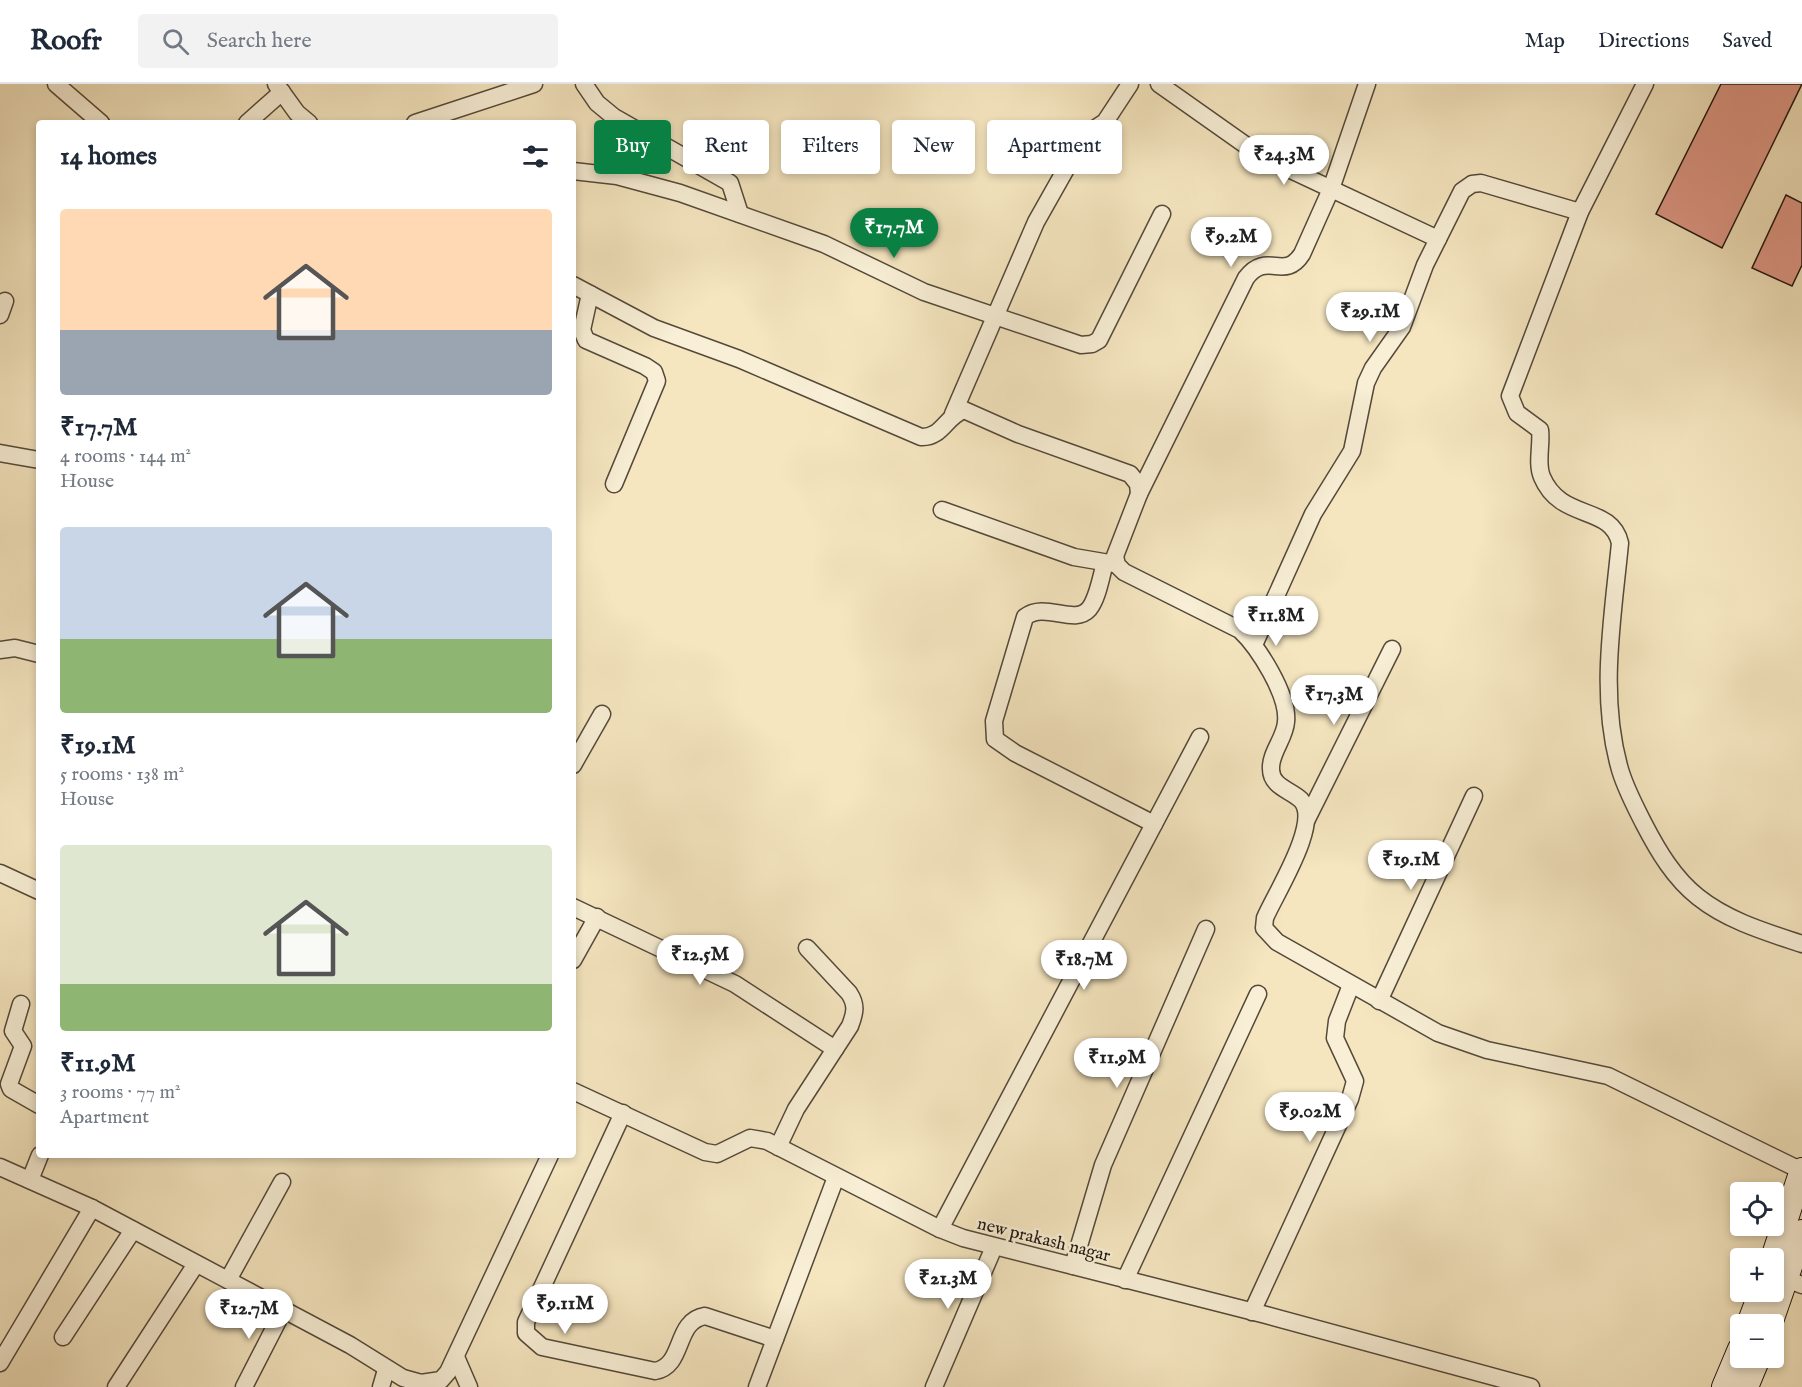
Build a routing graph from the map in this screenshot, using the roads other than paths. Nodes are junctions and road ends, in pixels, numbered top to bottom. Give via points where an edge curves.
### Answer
1 (56, 84) edge
2 (534, 84) edge
3 (584, 84) edge
4 (1130, 84) edge
5 (1159, 84) edge
6 (1367, 84) edge
7 (1645, 84) edge
8 (279, 88) edge
9 (98, 120) edge
10 (250, 120) edge
11 (305, 120) edge
12 (424, 120) edge
13 (576, 176) edge
14 (1331, 189) junction
15 (1580, 212) junction
16 (740, 214) junction
17 (1162, 214) dead end
18 (1438, 239) junction
19 (576, 287) edge
20 (590, 294) junction
21 (994, 315) junction
22 (953, 414) junction
23 (0, 453) edge
24 (36, 459) edge
25 (614, 484) dead end
26 (1139, 494) junction
27 (942, 510) dead end
28 (1111, 564) junction
29 (1254, 645) junction
30 (1392, 648) dead end
31 (0, 650) edge
32 (36, 653) edge
33 (602, 714) dead end
34 (1200, 736) dead end
35 (576, 760) edge
36 (1474, 796) dead end
37 (1307, 819) junction
38 (1154, 824) junction
39 (0, 873) edge
40 (36, 890) edge
41 (576, 908) edge
42 (597, 917) junction
43 (1206, 928) dead end
44 (1802, 944) edge
45 (807, 948) dead end
46 (576, 955) edge
47 (1350, 986) junction
48 (1258, 994) dead end
49 (1379, 1001) junction
50 (21, 1004) dead end
51 (834, 1049) junction
52 (576, 1097) edge
53 (36, 1103) edge
54 (623, 1113) junction
55 (778, 1147) junction
56 (39, 1158) edge
57 (549, 1158) edge
58 (0, 1167) edge
59 (1802, 1170) edge
60 (836, 1177) junction
61 (30, 1180) junction
62 (282, 1182) dead end
63 (92, 1208) junction
64 (940, 1229) junction
65 (133, 1230) junction
66 (1802, 1232) edge
67 (994, 1247) junction
68 (1776, 1248) edge
69 (196, 1264) junction
70 (1073, 1266) junction
71 (228, 1280) junction
72 (1125, 1280) junction
73 (1794, 1282) edge
74 (284, 1309) junction
75 (1252, 1312) junction
76 (1776, 1314) edge
77 (63, 1337) dead end
78 (775, 1339) junction
79 (456, 1357) junction
80 (0, 1363) edge
81 (1732, 1368) edge
82 (1754, 1368) edge
83 (386, 1370) junction
84 (116, 1387) edge
85 (244, 1387) edge
86 (381, 1387) edge
87 (469, 1387) edge
88 (757, 1387) edge
89 (934, 1387) edge
90 (1532, 1387) edge
91 (1724, 1387) edge
92 (1746, 1387) edge

1 - 9 street
2 - 12 street
3 - 16 street via 597,103 614,117 730,183
4 - 21 street via 1106,122 1080,144 1036,222
5 - 14 street via 1261,156
6 - 14 street
7 - 15 street
8 - 10 street
8 - 11 street
13 - 16 street via 617,176
14 - 18 street
14 - 26 street via 1296,264 1254,267 1246,278
15 - 18 street via 1481,183 1472,184 1462,191
15 - 44 street via 1510,396 1517,413 1540,430 1540,474 1550,490 1567,506 1611,524 1617,532 1620,543 1608,654 1619,767 1650,836 1683,884 1730,916
16 - 21 street via 824,244 924,292
17 - 21 street via 1099,340 1081,345
18 - 29 street via 1402,327 1366,383 1352,452 1313,514
19 - 20 street
20 - 22 street via 654,328 739,359 921,437 938,434
20 - 25 street via 582,330 586,340 645,366 654,372 657,381
21 - 22 street
22 - 26 street via 974,412 1018,434 1119,468 1138,484
23 - 24 street
26 - 28 street
27 - 28 street via 1074,557
28 - 29 street via 1240,630
28 - 38 street via 1089,609 1082,614 1043,609 1025,617 994,722 994,739
29 - 37 street via 1268,668 1287,720 1271,770 1283,789 1300,799
30 - 37 street
31 - 32 street via 15,648
33 - 35 street
34 - 38 street
36 - 49 street
37 - 47 street via 1300,844 1270,904 1264,928 1277,942
38 - 64 street
39 - 40 street
41 - 42 street
42 - 46 street
42 - 51 street via 735,984
43 - 70 street via 1103,1165
45 - 51 street via 855,1001 855,1015
47 - 49 street
47 - 75 street via 1335,1038 1355,1081 1350,1099
48 - 72 street
49 - 59 street via 1461,1042 1608,1076
50 - 53 street via 13,1030 23,1046 9,1084 16,1093
51 - 55 street via 796,1109
52 - 54 street, new prakash nagar
54 - 55 street, new prakash nagar via 705,1152 717,1154 750,1138
54 - 78 street via 526,1322 525,1333 542,1347 655,1371 665,1369 671,1362 688,1324 695,1318 705,1316
55 - 60 street, new prakash nagar
56 - 61 street
57 - 79 street via 479,1300
58 - 61 street
59 - 68 main road
60 - 64 street, new prakash nagar
60 - 78 street
61 - 63 street
62 - 71 street
63 - 65 street
63 - 80 street
64 - 67 street, new prakash nagar
65 - 69 street
65 - 77 street
66 - 73 main road
67 - 70 street, new prakash nagar
67 - 89 street
69 - 71 street
69 - 84 street
70 - 72 street, new prakash nagar
71 - 74 street
72 - 75 street, new prakash nagar
73 - 76 main road
74 - 83 street
74 - 85 street
75 - 90 street, new prakash nagar
78 - 88 street
79 - 83 street via 441,1380 421,1383
79 - 87 street
81 - 91 main road
82 - 92 main road
83 - 86 street

